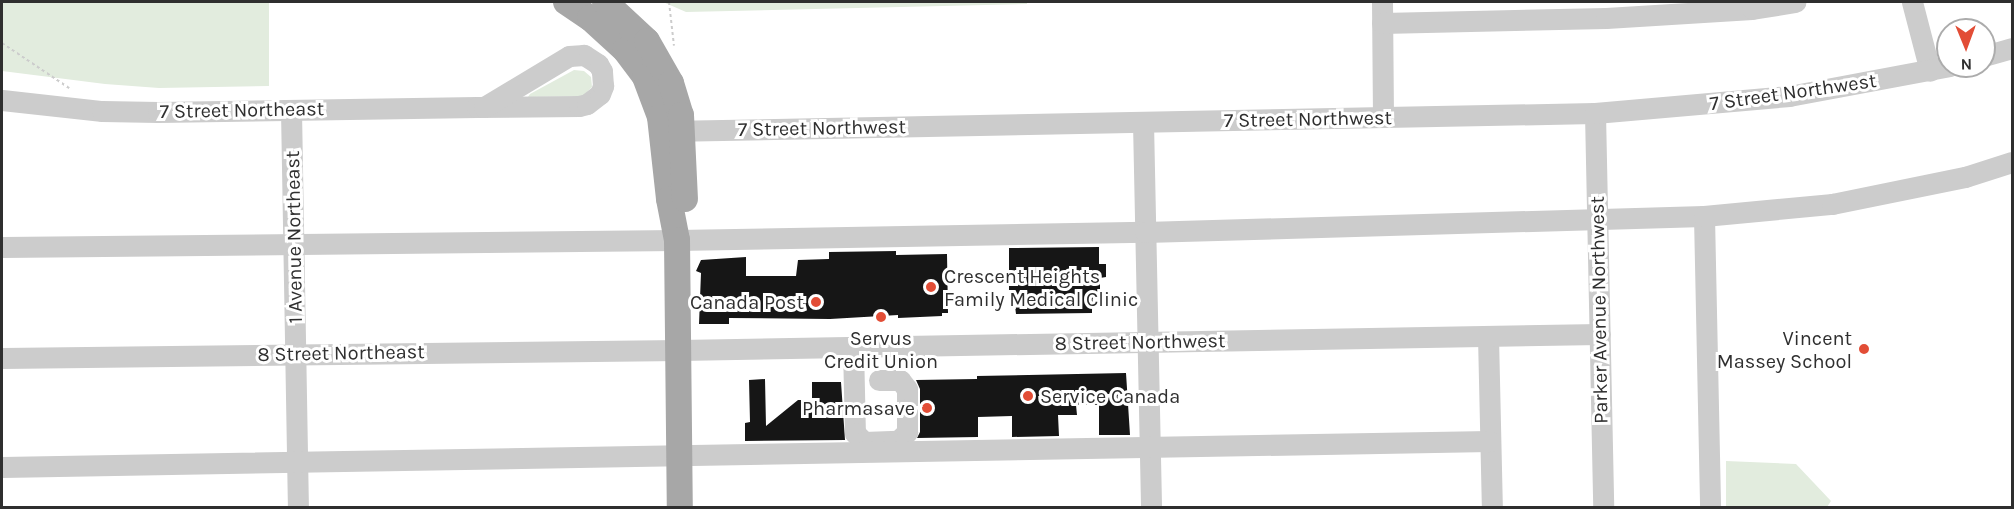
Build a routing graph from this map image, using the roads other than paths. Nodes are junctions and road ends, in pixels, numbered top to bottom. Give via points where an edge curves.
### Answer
1 (566, 2) edge
2 (605, 2) edge
3 (1382, 2) edge
4 (1795, 2) edge
5 (1912, 2) edge
6 (1382, 23) junction
7 (2013, 48) edge
8 (1996, 53) edge
9 (1936, 59) edge
10 (1936, 70) edge
11 (661, 87) junction
12 (2, 100) edge
13 (484, 107) junction
14 (291, 110) junction
15 (1595, 113) junction
16 (1383, 117) junction
17 (1143, 122) junction
18 (673, 131) junction
19 (2013, 162) edge
20 (1704, 216) junction
21 (1597, 219) junction
22 (1145, 232) junction
23 (677, 240) junction
24 (294, 244) junction
25 (2, 247) edge
26 (1600, 334) junction
27 (1488, 336) junction
28 (1148, 342) junction
29 (853, 347) junction
30 (680, 350) junction
31 (296, 353) junction
32 (2, 358) edge
33 (879, 380) dead end
34 (1490, 441) junction
35 (1150, 447) junction
36 (681, 456) junction
37 (297, 462) junction
38 (2, 467) edge
39 (298, 507) edge
40 (680, 507) edge
41 (1151, 507) edge
42 (1492, 507) edge
43 (1603, 507) edge
44 (1710, 507) edge

1 - 11 main road via 626,50 645,77
2 - 11 main road via 647,41
3 - 6 street
4 - 6 street via 1752,9 1606,18
5 - 9 street
6 - 16 street
7 - 8 street
10 - 15 street, 7 Street Northwest via 1790,96
11 - 18 main road via 677,100
12 - 14 street, 7 Street Northeast via 102,111
13 - 13 street, 7 Street Northeast via 587,104 603,86 602,71 584,55 569,56
13 - 14 street, 7 Street Northeast
14 - 24 street, 1 Avenue Northeast
15 - 16 street, 7 Street Northwest
15 - 21 street, Parker Avenue Northwest
16 - 17 street, 7 Street Northwest
17 - 18 street, 7 Street Northwest
17 - 22 street
18 - 23 main road via 685,195
19 - 20 street via 1965,177 1832,204
20 - 21 street
20 - 44 street
21 - 22 street
21 - 26 street, Parker Avenue Northwest
22 - 23 street
22 - 28 street
23 - 24 street
23 - 30 main road
24 - 25 street
24 - 31 street, 1 Avenue Northeast
26 - 27 street, 8 Street Northwest
26 - 43 street, Parker Avenue Northwest
27 - 28 street, 8 Street Northwest
27 - 34 street
28 - 29 street, 8 Street Northwest
28 - 35 street
29 - 30 street, 8 Street Northwest
29 - 33 street via 855,433 864,442 898,441 908,432 907,388 900,380
30 - 31 street, 8 Street Northeast
30 - 36 main road
31 - 32 street, 8 Street Northeast
31 - 37 street, 1 Avenue Northeast
34 - 35 street
34 - 42 street
35 - 36 street
35 - 41 street
36 - 37 street
36 - 40 main road
37 - 38 street
37 - 39 street, 1 Avenue Northeast

